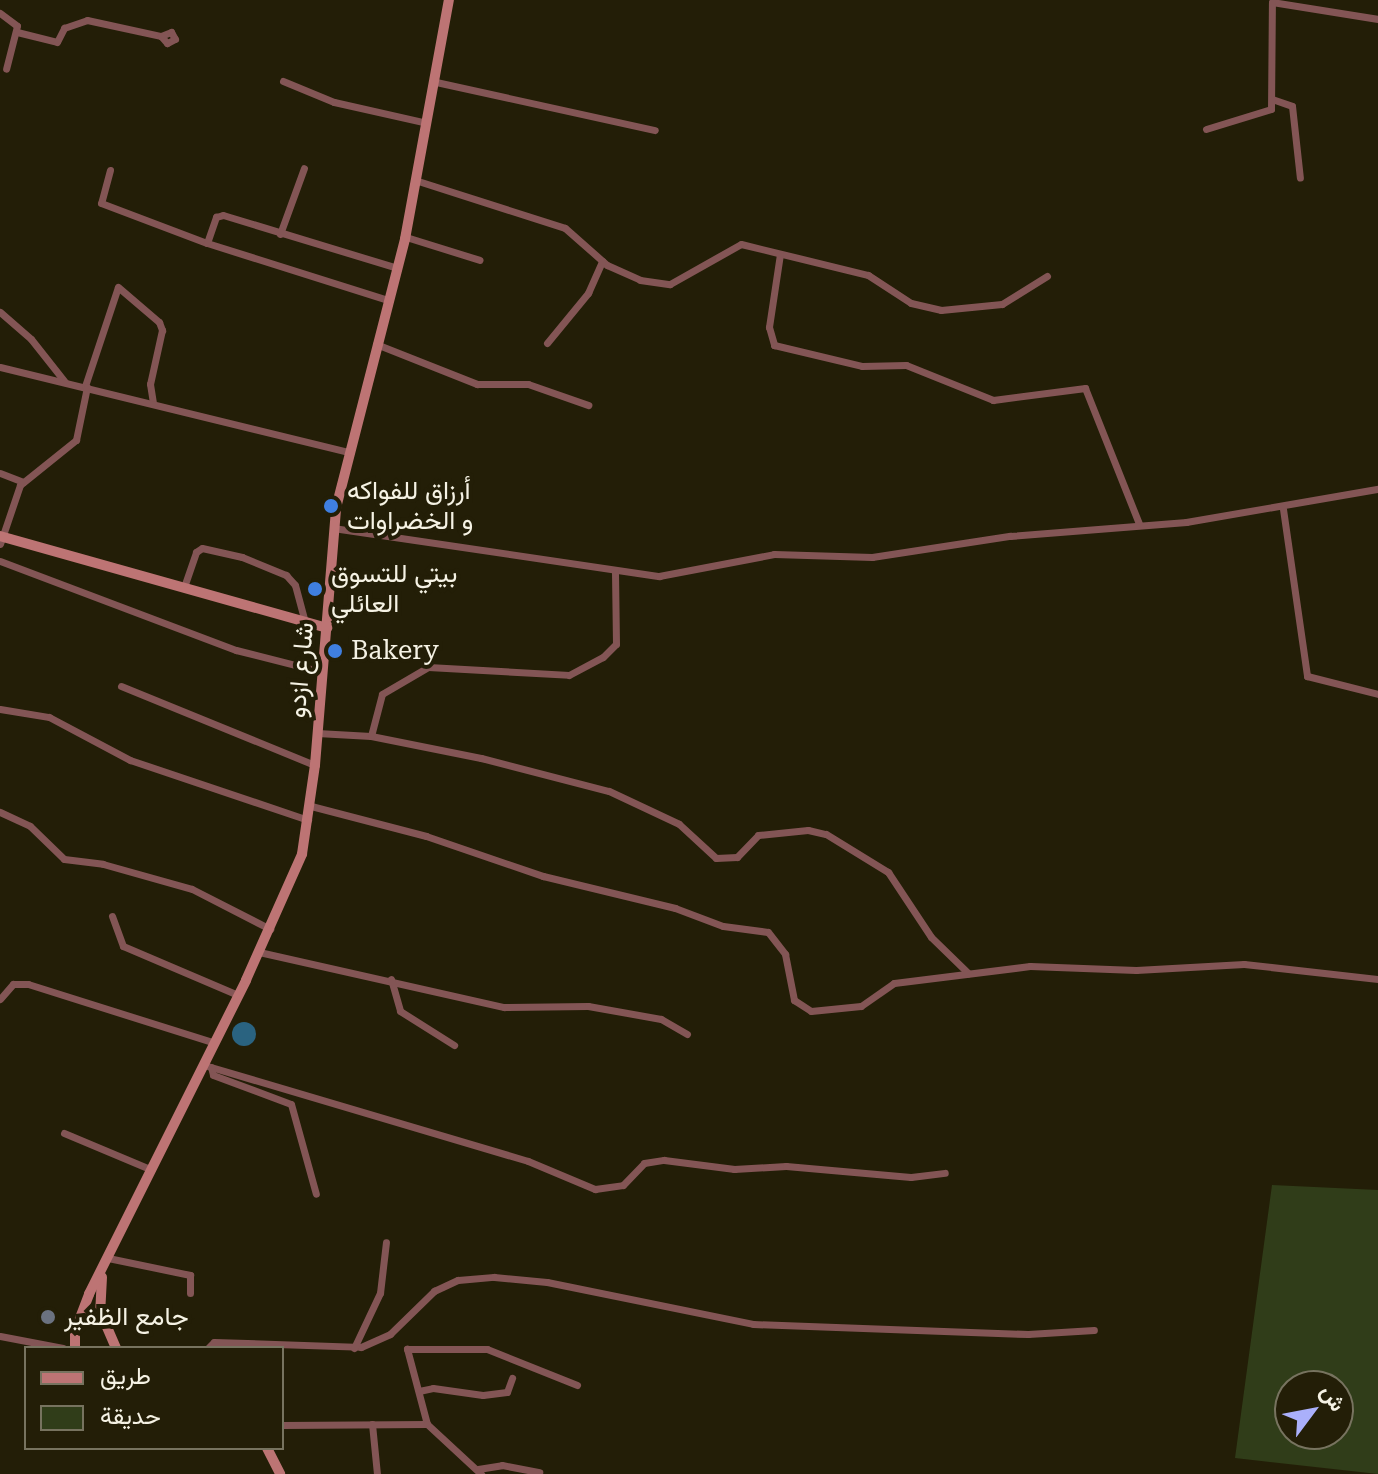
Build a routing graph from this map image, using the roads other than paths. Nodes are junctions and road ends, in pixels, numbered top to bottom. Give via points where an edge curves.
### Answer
1 (449, 0) edge
2 (1272, 2) edge
3 (0, 13) edge
4 (1378, 19) edge
5 (17, 32) junction
6 (161, 36) dead end
7 (6, 69) dead end
8 (283, 81) dead end
9 (436, 82) junction
10 (1272, 99) junction
11 (429, 124) junction
12 (1206, 129) dead end
13 (655, 130) dead end
14 (304, 168) dead end
15 (110, 170) dead end
16 (1300, 178) dead end
17 (418, 181) junction
18 (280, 234) junction
19 (406, 237) junction
20 (207, 243) junction
21 (780, 254) junction
22 (480, 260) dead end
23 (602, 261) junction
24 (397, 268) junction
25 (1047, 276) dead end
26 (388, 300) junction
27 (0, 312) edge
28 (547, 343) dead end
29 (376, 344) junction
30 (0, 367) edge
31 (65, 382) junction
32 (86, 387) junction
33 (153, 402) junction
34 (588, 405) dead end
35 (348, 452) junction
36 (0, 473) edge
37 (23, 482) junction
38 (1378, 489) edge
39 (1283, 509) junction
40 (1139, 524) junction
41 (333, 528) junction
42 (1, 539) edge
43 (0, 561) edge
44 (615, 570) junction
45 (184, 587) junction
46 (305, 622) junction
47 (327, 628) junction
48 (322, 672) junction
49 (121, 686) dead end
50 (1378, 694) edge
51 (0, 709) edge
52 (317, 733) junction
53 (371, 736) junction
54 (315, 765) junction
55 (311, 806) junction
56 (0, 812) edge
57 (309, 821) junction
58 (112, 916) dead end
59 (270, 929) junction
60 (259, 952) junction
61 (968, 973) junction
62 (391, 979) junction
63 (1378, 979) edge
64 (238, 995) junction
65 (0, 999) edge
66 (687, 1034) dead end
67 (215, 1043) junction
68 (454, 1045) dead end
69 (207, 1066) junction
70 (64, 1133) dead end
71 (152, 1170) junction
72 (945, 1173) dead end
73 (316, 1194) dead end
74 (386, 1242) dead end
75 (107, 1261) junction
76 (190, 1293) dead end
77 (1094, 1330) dead end
78 (0, 1336) edge
79 (52, 1346) edge
80 (75, 1346) edge
81 (115, 1346) edge
82 (213, 1346) edge
83 (354, 1348) junction
84 (512, 1378) dead end
85 (577, 1385) dead end
86 (419, 1391) junction
87 (372, 1424) junction
88 (427, 1424) junction
89 (284, 1425) edge
90 (268, 1450) edge
91 (480, 1471) edge
92 (539, 1472) dead end
93 (280, 1474) edge
94 (377, 1474) edge

1 - 9 street, شارع ازدو
2 - 4 street
2 - 10 street
3 - 5 street via 16,23
5 - 6 street via 57,42 64,28 87,20
5 - 7 street
8 - 11 street via 334,102
9 - 11 street, شارع ازدو
9 - 13 street
10 - 12 street via 1265,114
10 - 16 street via 1292,106
11 - 17 street, شارع ازدو
14 - 18 street
15 - 20 street via 101,203
17 - 19 street, شارع ازدو
17 - 23 street via 565,228
18 - 20 street via 223,215 216,217
18 - 24 street
19 - 22 street
19 - 24 street, شارع ازدو
20 - 26 street
21 - 23 street via 741,244 728,247 670,284 640,280
21 - 25 street via 876,278 911,303 941,310 1002,304
21 - 40 street via 769,327 774,345 862,366 906,365 993,400 1085,388
23 - 28 street via 584,299
24 - 26 street, شارع ازدو
26 - 29 street, شارع ازدو
27 - 31 street via 31,339
29 - 34 street via 477,384 528,384
29 - 35 street, شارع ازدو
30 - 31 street
31 - 32 street
32 - 33 street
32 - 33 street via 118,287 162,330 150,384
32 - 37 street via 76,440
33 - 35 street
35 - 41 street, شارع ازدو
36 - 37 street
37 - 42 street
38 - 39 street
39 - 40 street
39 - 50 street via 1307,676
40 - 44 street via 872,557 774,554 659,576
41 - 44 street
41 - 47 street, شارع ازدو
42 - 45 street
43 - 48 street via 236,650
44 - 53 street via 616,644 603,657 569,675 428,667 382,694
45 - 46 street
45 - 46 street via 202,548 252,559 295,585
46 - 47 street
47 - 48 street, شارع ازدو
48 - 52 street, شارع ازدو
49 - 54 street
51 - 57 street via 49,717 130,760
52 - 53 street
52 - 54 street, شارع ازدو
53 - 61 street via 481,758 630,798 679,824 716,858 737,857 758,835 808,830 826,834 888,872 931,937
54 - 55 street, شارع ازدو
55 - 57 street, شارع ازدو
55 - 61 street via 723,926 768,932 785,954 794,1000 811,1011 861,1006 894,983
56 - 59 street via 30,826 64,859 103,864 192,889
57 - 59 street, شارع ازدو via 292,881
58 - 64 street via 123,946
59 - 60 street, شارع ازدو
60 - 62 street
60 - 64 street, شارع ازدو
61 - 63 street via 1030,966 1136,970 1244,964
62 - 66 street via 504,1007 588,1006 661,1019
62 - 68 street via 394,999 409,1021
64 - 67 street, شارع ازدو
65 - 67 street via 13,984 28,984
67 - 69 street, شارع ازدو
69 - 71 street, شارع ازدو
69 - 72 street via 528,1161 595,1189 616,1188 644,1163 664,1160 911,1177
69 - 73 street via 213,1075 285,1098 294,1107 306,1174
70 - 71 street
71 - 75 street, شارع ازدو
74 - 83 street via 377,1304
75 - 76 street via 190,1275
75 - 80 street, شارع ازدو via 78,1323
75 - 81 street via 100,1311
77 - 83 street via 1028,1334 753,1324 547,1282 494,1277 444,1285 390,1334
78 - 79 street
82 - 83 street via 222,1342
84 - 86 street via 507,1392
85 - 86 street via 487,1349 407,1349
86 - 88 street
87 - 88 street
87 - 89 street
87 - 94 street
88 - 91 street
90 - 93 street
91 - 92 street via 502,1465

